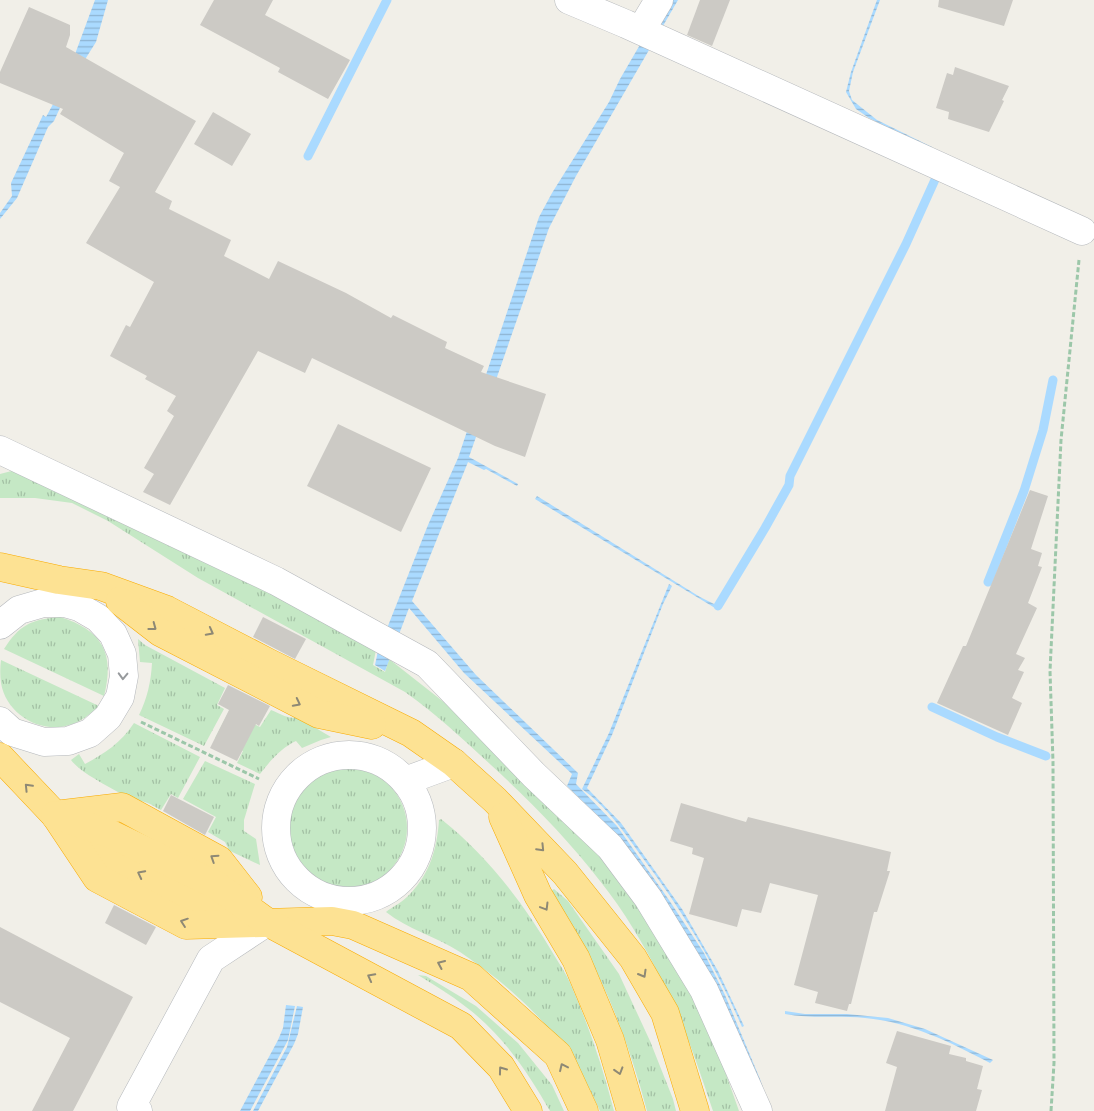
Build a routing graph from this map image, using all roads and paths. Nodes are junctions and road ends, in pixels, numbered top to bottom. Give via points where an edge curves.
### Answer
1 (569, 0) edge
2 (659, 0) edge
3 (641, 30) junction
4 (1082, 231) joint
5 (0, 450) edge
6 (0, 567) edge
7 (66, 592) junction
8 (0, 625) edge
9 (133, 718) dead end
10 (6, 727) edge
11 (1, 758) edge
12 (454, 763) junction
13 (259, 780) dead end
14 (406, 782) junction
15 (495, 800) junction
16 (55, 815) junction
17 (333, 910) junction
18 (267, 922) junction
19 (138, 1111) edge
20 (528, 1111) edge
21 (584, 1111) edge
22 (631, 1111) edge
23 (695, 1111) edge
24 (758, 1111) edge
25 (1051, 1111) edge

1 - 3 street
2 - 3 street
3 - 4 street
4 - 25 path via 1060,440 1050,671 1054,1053
5 - 24 street via 276,581 427,664 534,775 610,847 638,884 704,990
6 - 7 highway
7 - 8 street via 19,610
7 -> 10 street via 78,608 98,618 113,634 122,654 124,676 120,697 108,718 90,733 68,741 44,742
7 -> 12 highway via 100,586 160,632 319,714 411,733
9 - 13 path
10 - 11 street
16 -> 11 highway
12 - 14 street
12 - 15 highway
14 - 17 street via 419,806 422,829 418,852 407,872 390,888 368,898 345,900
14 - 17 street via 391,768 369,757 344,755 320,760 299,774 284,794 276,818 278,842 286,866 302,884 322,895
15 -> 22 highway via 538,895 576,959 610,1040
15 -> 23 highway via 565,873 633,958 665,1012
18 -> 16 highway via 214,913 107,857
18 -> 16 highway via 219,860 122,807
17 - 18 highway
21 -> 17 highway via 558,1055 471,977 353,924
18 - 19 street via 211,959 131,1107
20 -> 18 highway via 501,1067 461,1026

